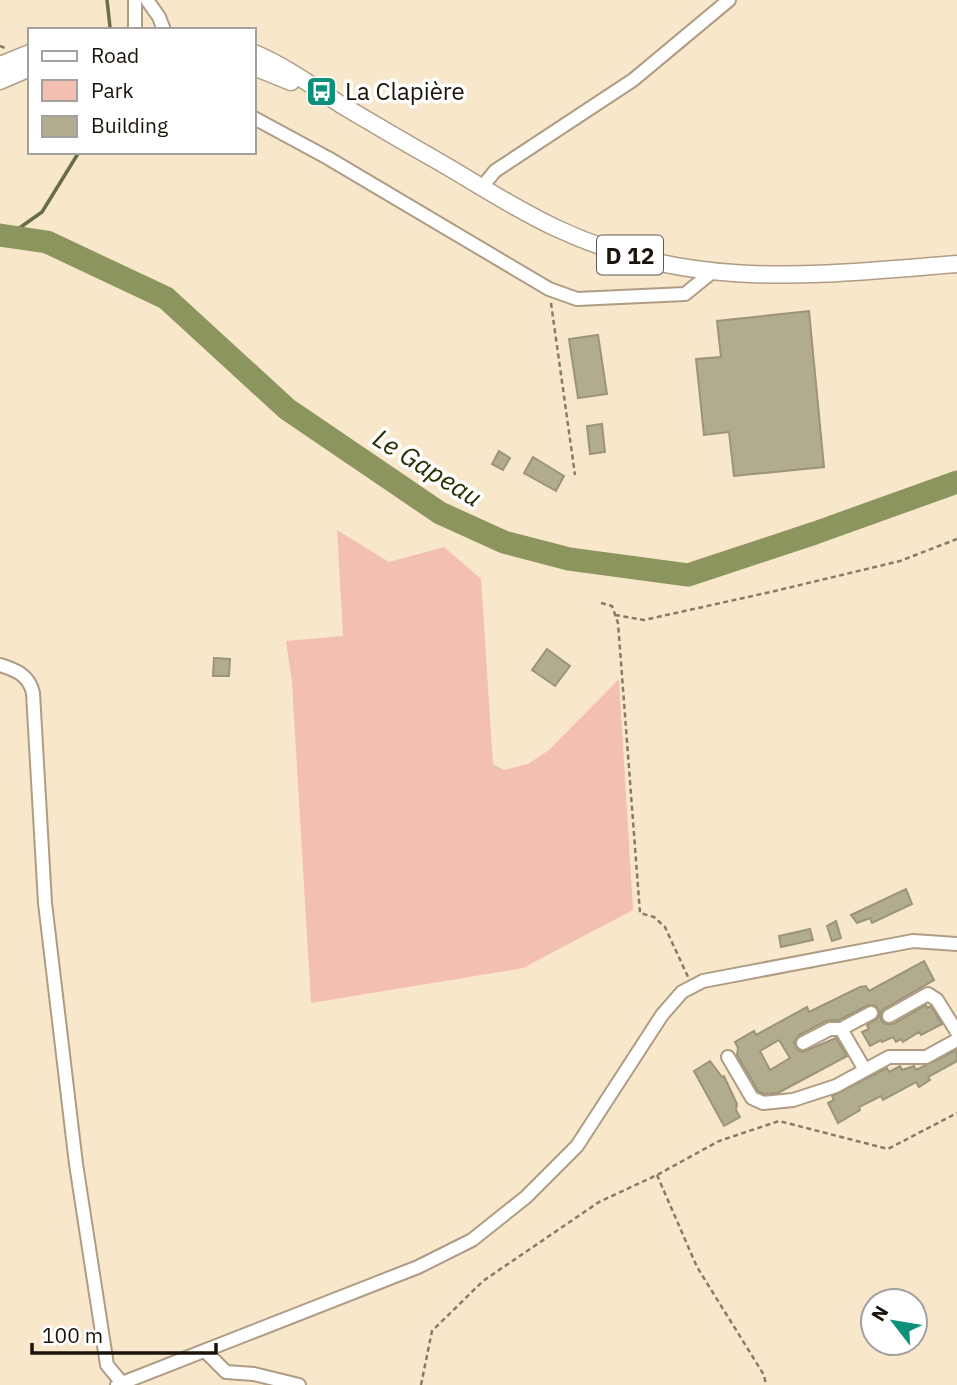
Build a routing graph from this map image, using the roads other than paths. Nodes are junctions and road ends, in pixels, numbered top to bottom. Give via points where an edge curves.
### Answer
1 (135, 0) edge
2 (147, 0) edge
3 (729, 0) edge
4 (135, 28) edge
5 (163, 28) edge
6 (256, 53) edge
7 (28, 54) edge
8 (0, 65) edge
9 (256, 68) edge
10 (28, 69) edge
11 (0, 81) edge
12 (338, 103) junction
13 (256, 119) edge
14 (482, 187) junction
15 (957, 264) edge
16 (711, 272) junction
17 (0, 666) edge
18 (957, 944) edge
19 (871, 1013) dead end
20 (889, 1016) dead end
21 (841, 1029) junction
22 (957, 1032) edge
23 (957, 1040) edge
24 (803, 1042) dead end
25 (728, 1057) dead end
26 (865, 1070) junction
27 (205, 1351) junction
28 (120, 1384) edge
29 (299, 1385) edge

1 - 4 street
2 - 5 street
3 - 14 street via 633,80 495,170
6 - 12 main road, D 12
7 - 8 main road
9 - 12 main road, D 12
10 - 11 main road
12 - 14 main road, D 12
13 - 16 street via 549,289 577,299 684,294
14 - 16 main road, D 12 via 557,229 598,245
15 - 16 main road, D 12 via 809,276
17 - 28 street via 16,670 31,683 33,693 45,903 75,1164 107,1365
18 - 27 street via 913,941 693,986 662,1015 577,1146 526,1197 472,1240 418,1267
19 - 21 street
20 - 22 street via 929,994
21 - 24 street via 830,1029
21 - 26 street
23 - 26 street via 926,1057 889,1057
25 - 26 street via 751,1098 763,1103 793,1100 836,1086
27 - 28 street
27 - 29 street via 226,1372

